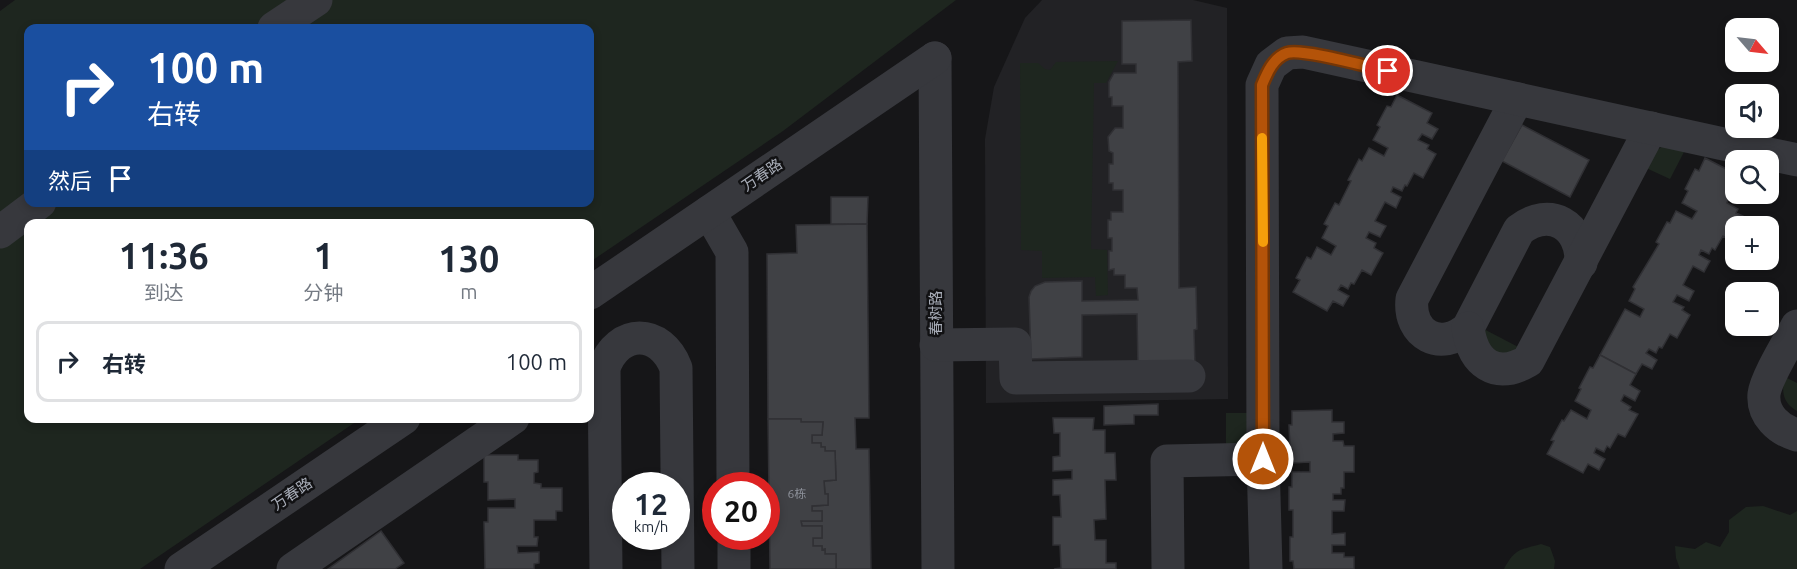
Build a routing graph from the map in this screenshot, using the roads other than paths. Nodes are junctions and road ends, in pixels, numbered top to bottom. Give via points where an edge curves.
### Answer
1 (316, 0) edge
2 (280, 24) edge
3 (935, 58) joint
4 (1517, 99) junction
5 (1651, 128) junction
6 (1797, 160) edge
7 (33, 207) edge
8 (709, 212) junction
9 (0, 232) edge
10 (1581, 263) junction
11 (594, 290) edge
12 (1797, 326) edge
13 (1468, 328) junction
14 (936, 345) junction
15 (602, 358) edge
16 (1189, 376) dead end
17 (397, 423) edge
18 (506, 423) edge
19 (1797, 435) edge
20 (1263, 459) junction
21 (733, 472) edge
22 (734, 550) edge
23 (181, 569) edge
24 (293, 569) edge
25 (606, 569) edge
26 (678, 569) edge
27 (734, 569) edge
28 (938, 569) edge
29 (1168, 569) edge
30 (1266, 569) edge

1 - 2 street
3 - 8 street, 万春路
3 - 14 street, 春树路
4 - 5 street
4 - 13 street via 1412,299 1413,320 1427,336 1453,338
4 - 20 street via 1303,52 1287,53 1271,65 1262,85
5 - 6 street
5 - 10 street
7 - 9 street
8 - 11 street, 万春路
8 - 21 street via 732,252
10 - 13 street via 1528,361 1508,369 1488,365 1473,350
10 - 13 street via 1579,243 1568,227 1549,219 1528,223 1519,230
12 - 19 street via 1764,393 1769,416 1778,426
14 - 16 street via 1015,344 1016,378
14 - 28 street, 春树路
15 - 25 street via 608,358 604,368
15 - 26 street via 623,342 646,338 665,348 676,368
17 - 23 street, 万春路
18 - 24 street
20 - 29 street via 1167,461
20 - 30 street
22 - 27 street

